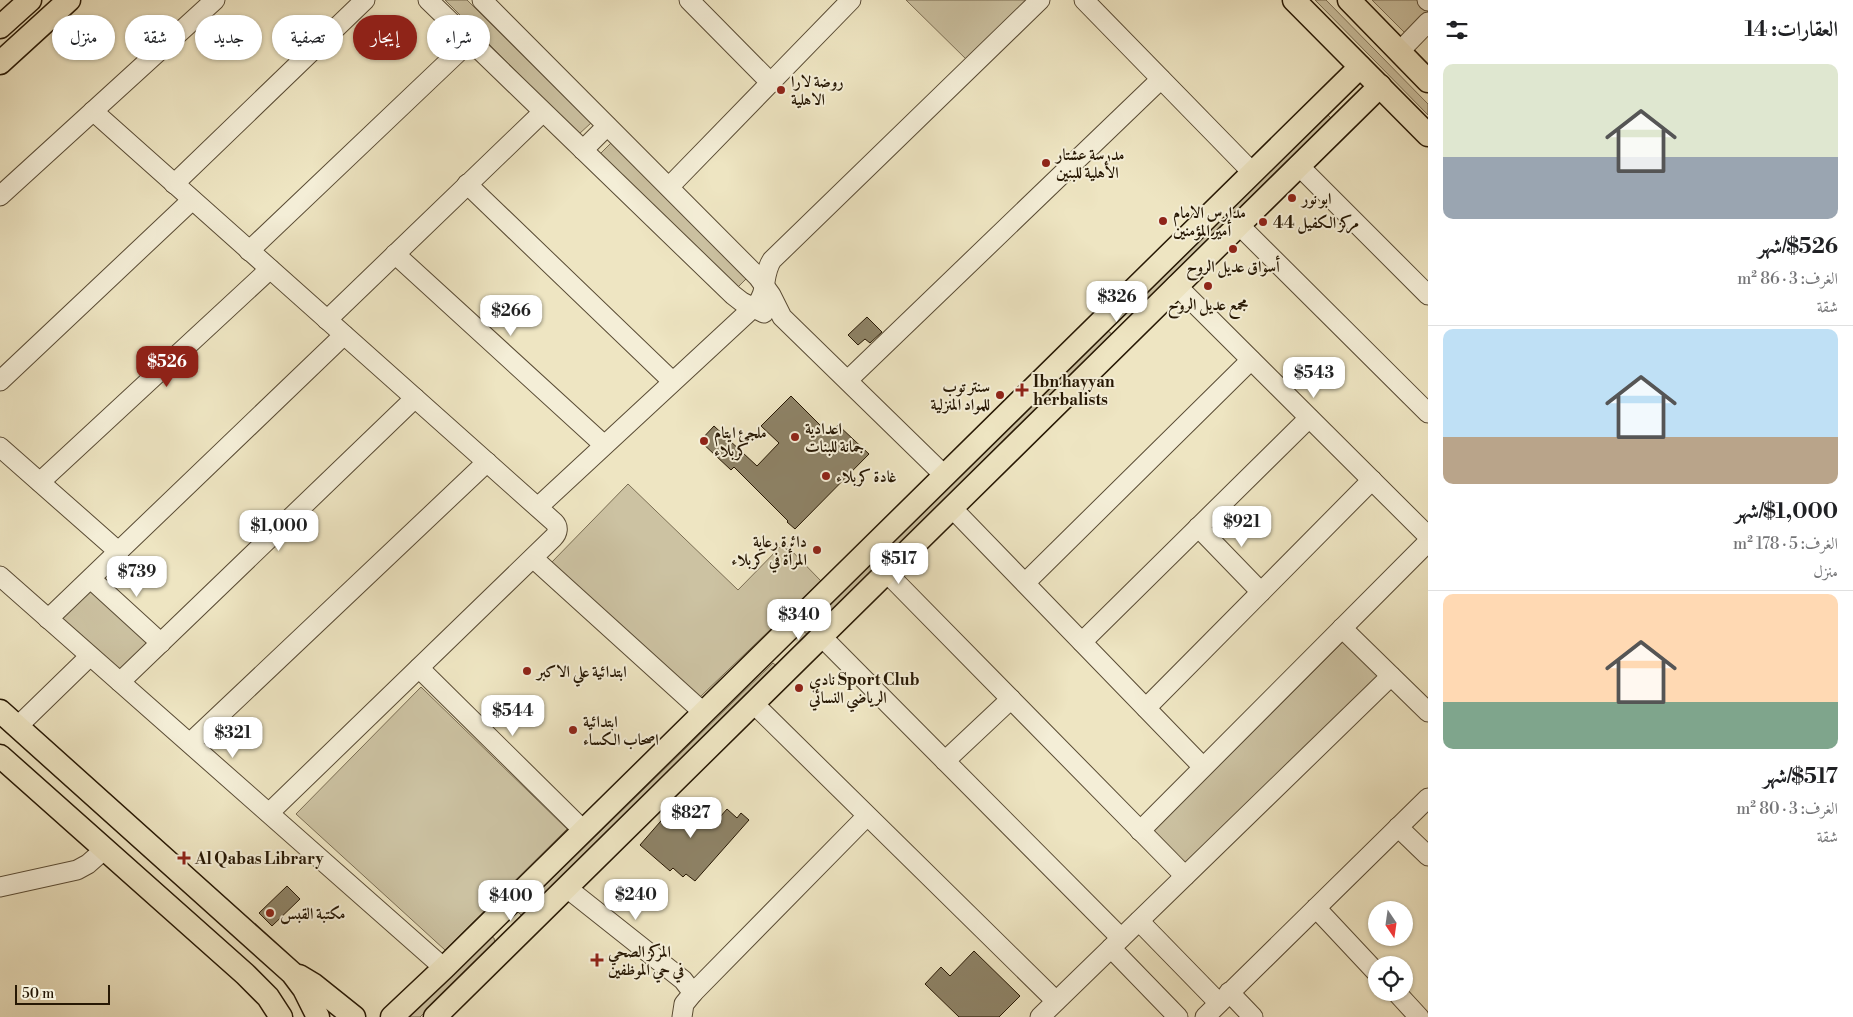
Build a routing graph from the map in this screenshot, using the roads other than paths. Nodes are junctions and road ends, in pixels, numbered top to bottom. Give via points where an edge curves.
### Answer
1 (30, 0) edge
2 (69, 0) edge
3 (215, 0) edge
4 (365, 0) edge
5 (428, 0) edge
6 (482, 0) edge
7 (688, 0) edge
8 (851, 0) edge
9 (1040, 0) edge
10 (1084, 0) edge
11 (1294, 0) edge
12 (1348, 0) edge
13 (443, 15) edge
14 (1428, 22) edge
15 (0, 27) edge
16 (1399, 52) junction
17 (450, 60) edge
18 (490, 60) edge
19 (0, 63) edge
20 (1360, 67) junction
21 (1161, 78) junction
22 (1428, 81) edge
23 (770, 83) junction
24 (1380, 86) junction
25 (1320, 106) junction
26 (93, 111) junction
27 (544, 112) junction
28 (607, 126) junction
29 (1336, 127) junction
30 (1428, 135) edge
31 (583, 150) junction
32 (1298, 165) junction
33 (1252, 172) junction
34 (174, 184) junction
35 (468, 184) junction
36 (669, 187) junction
37 (0, 195) edge
38 (192, 200) junction
39 (1238, 224) junction
40 (249, 251) junction
41 (395, 254) junction
42 (270, 270) junction
43 (1176, 285) junction
44 (765, 286) junction
45 (1126, 296) junction
46 (1428, 296) edge
47 (752, 308) junction
48 (1144, 316) junction
49 (782, 317) junction
50 (327, 320) junction
51 (1102, 320) junction
52 (344, 335) junction
53 (1122, 339) junction
54 (1251, 360) junction
55 (848, 380) junction
56 (0, 381) edge
57 (672, 381) junction
58 (414, 398) junction
59 (1428, 413) edge
60 (1309, 418) junction
61 (604, 445) junction
62 (0, 447) edge
63 (487, 462) junction
64 (944, 475) junction
65 (1372, 480) junction
66 (40, 482) junction
67 (538, 507) junction
68 (951, 507) junction
69 (1198, 527) junction
70 (1428, 536) edge
71 (1428, 542) edge
72 (119, 552) junction
73 (533, 558) junction
74 (886, 572) junction
75 (0, 576) edge
76 (91, 579) junction
77 (1025, 584) junction
78 (1261, 592) junction
79 (48, 618) junction
80 (792, 625) junction
81 (1342, 628) junction
82 (817, 640) junction
83 (1082, 642) junction
84 (161, 643) junction
85 (770, 646) junction
86 (90, 656) junction
87 (419, 668) junction
88 (788, 668) junction
89 (1391, 676) junction
90 (120, 682) junction
91 (1011, 699) junction
92 (753, 703) junction
93 (1146, 708) junction
94 (0, 711) edge
95 (704, 712) junction
96 (1428, 712) edge
97 (17, 727) junction
98 (190, 743) junction
99 (0, 756) edge
100 (946, 761) junction
101 (1203, 767) junction
102 (1428, 798) edge
103 (269, 813) junction
104 (868, 816) junction
105 (1398, 827) junction
106 (584, 830) junction
107 (1140, 831) junction
108 (105, 849) junction
109 (1428, 856) edge
110 (1185, 876) junction
111 (0, 887) edge
112 (567, 888) junction
113 (201, 891) junction
114 (505, 908) junction
115 (1316, 908) junction
116 (231, 918) junction
117 (184, 919) junction
118 (1139, 921) junction
119 (525, 928) junction
120 (483, 930) junction
121 (205, 938) junction
122 (1116, 943) junction
123 (503, 950) junction
124 (1368, 963) edge
125 (444, 968) junction
126 (292, 972) junction
127 (693, 992) junction
128 (1224, 998) junction
129 (1056, 1001) junction
130 (1404, 1001) edge
131 (282, 1017) edge
132 (318, 1017) edge
133 (354, 1017) edge
134 (392, 1017) edge
135 (435, 1017) edge
136 (682, 1017) edge
137 (1040, 1017) edge
138 (1178, 1017) edge
139 (1204, 1017) edge
140 (1253, 1017) edge
141 (1419, 1017) edge

1 - 15 main road
2 - 19 main road
3 - 26 street
4 - 34 street
5 - 13 street
6 - 28 street
7 - 23 street
8 - 23 street
9 - 44 street via 772,260 765,272
10 - 21 street
11 - 20 main road
12 - 16 main road
14 - 16 street
16 - 22 main road
17 - 40 street
18 - 27 street
20 - 24 main road
20 - 25 main road
21 - 33 street
21 - 55 street
23 - 36 street
24 - 29 main road
24 - 30 main road
25 - 29 main road via 1329,105 1336,110 1339,118
25 - 33 main road
26 - 34 street
26 - 37 street
27 - 31 street
27 - 35 street
28 - 31 street
28 - 36 street
29 - 32 main road
31 - 47 street via 733,295
32 - 39 main road
32 - 46 street
33 - 45 main road
34 - 38 street
35 - 41 street
35 - 57 street
36 - 44 street
38 - 40 street
38 - 56 street
39 - 43 main road
39 - 59 street
40 - 42 street
41 - 50 street
41 - 61 street
42 - 50 street
42 - 66 street
43 - 48 main road
43 - 54 street
44 - 47 street via 763,296
44 - 49 street
45 - 48 main road via 1128,308
45 - 51 main road
47 - 49 street
47 - 57 street
48 - 53 main road
49 - 55 street
50 - 52 street
51 - 53 main road via 1114,323
51 - 64 main road
52 - 58 street
52 - 72 street
53 - 68 main road
54 - 60 street
54 - 77 street
55 - 64 street
57 - 61 street
58 - 63 street
58 - 84 street
60 - 65 street
60 - 69 street
61 - 67 street
62 - 66 street
63 - 67 street
63 - 98 street
64 - 80 main road
65 - 70 street
65 - 78 street
66 - 72 street
67 - 73 street via 558,530 556,536
68 - 74 main road
68 - 77 street
69 - 78 street
69 - 83 street
71 - 81 street
72 - 76 street
73 - 87 street
73 - 95 street
74 - 82 main road
74 - 91 street
75 - 79 street
76 - 79 street
76 - 84 street
77 - 83 street
78 - 93 street
79 - 86 street
80 - 82 main road via 801,641
80 - 85 main road
81 - 89 street
81 - 101 street
82 - 88 main road
82 - 100 street
83 - 93 street
84 - 90 street
85 - 88 main road via 782,650
85 - 95 main road
86 - 90 street
86 - 97 street
87 - 103 street
87 - 106 street
88 - 92 main road
89 - 96 street
89 - 110 street
90 - 98 street
91 - 100 street
91 - 107 street
92 - 104 street
92 - 112 main road
93 - 101 street
94 - 97 main road
95 - 106 main road
97 - 113 main road
98 - 103 street
99 - 108 main road
100 - 122 street
101 - 107 street
102 - 105 street
103 - 125 street
104 - 127 street
104 - 129 street
105 - 109 street
105 - 115 street
106 - 114 main road
107 - 110 street
108 - 111 street via 78,870
108 - 117 main road
110 - 118 street
112 - 119 main road
112 - 127 street via 683,980
113 - 116 main road
113 - 117 main road via 202,906 198,913
114 - 119 main road via 505,915 512,925
114 - 120 main road
115 - 124 street
115 - 128 street
116 - 121 main road via 216,919 206,930
116 - 126 main road
117 - 121 main road
118 - 122 street
118 - 128 street
119 - 123 main road
120 - 123 main road via 496,932 503,943
120 - 125 main road
121 - 131 main road via 268,997
122 - 129 street
122 - 138 street
123 - 135 main road
125 - 134 main road
126 - 132 main road
126 - 133 main road
127 - 136 street via 684,1004
128 - 139 street
128 - 140 street
129 - 137 street
130 - 141 street

